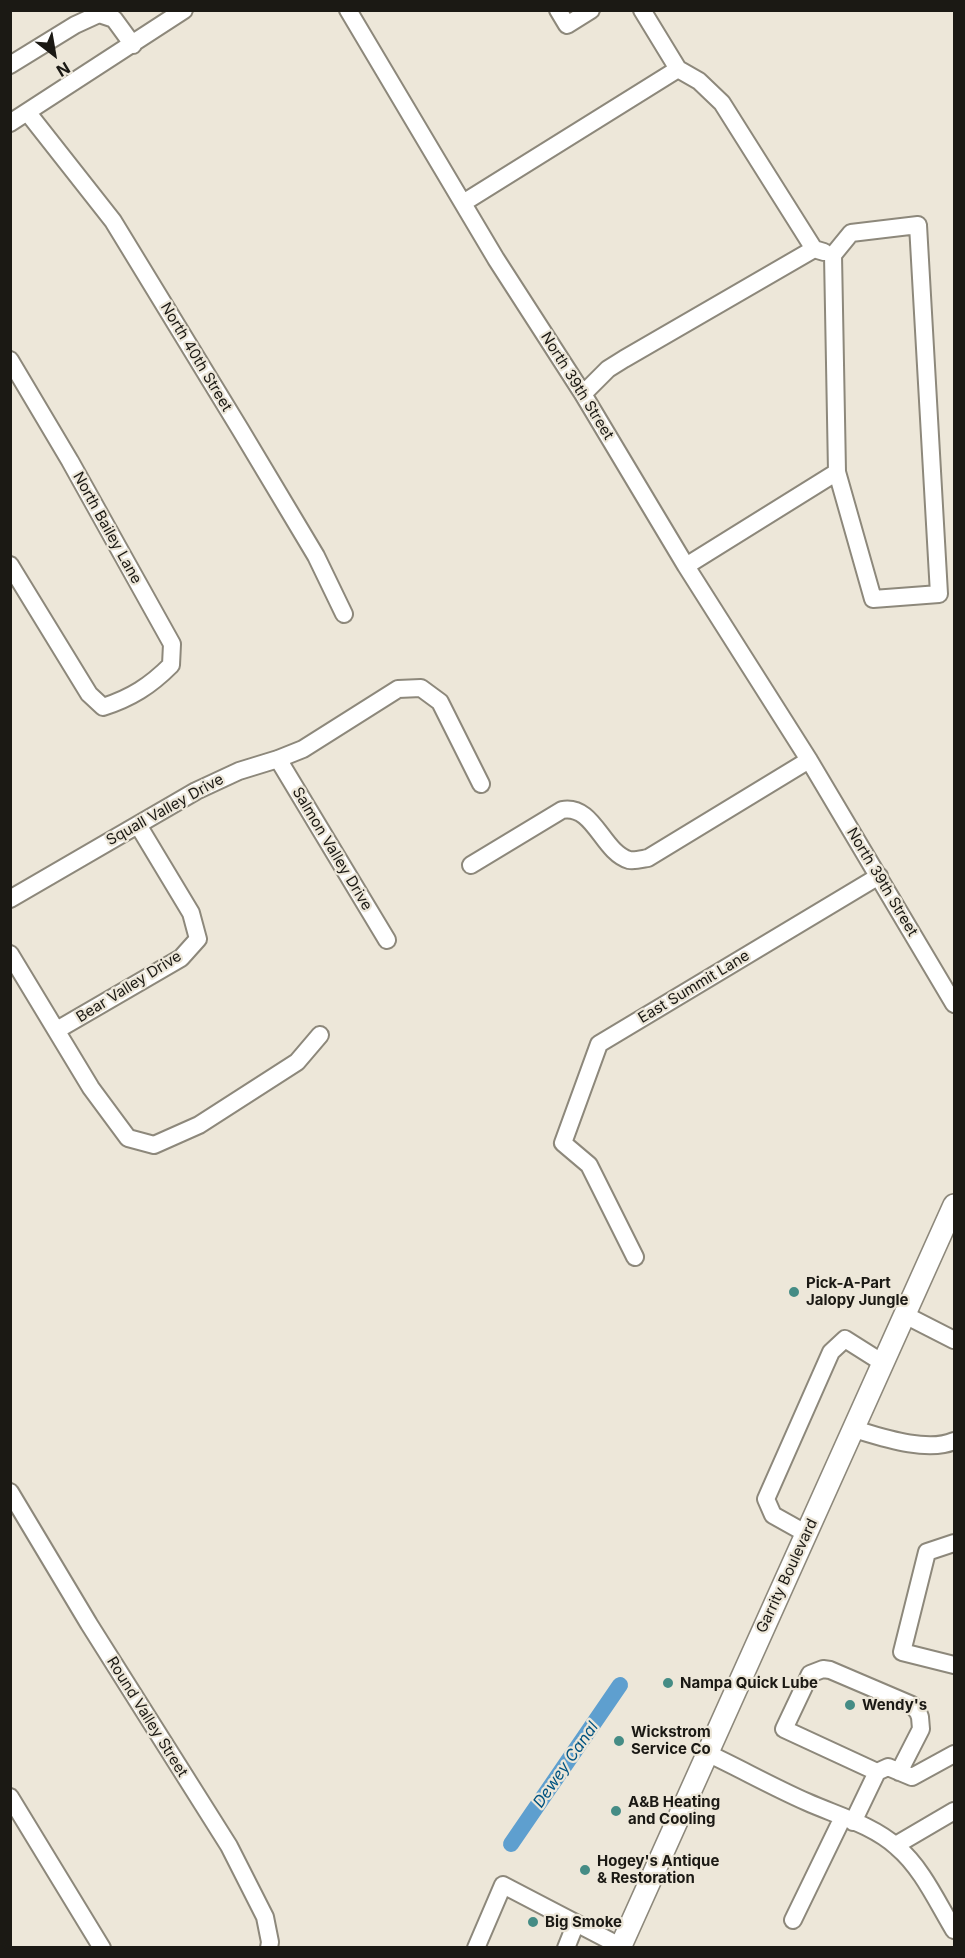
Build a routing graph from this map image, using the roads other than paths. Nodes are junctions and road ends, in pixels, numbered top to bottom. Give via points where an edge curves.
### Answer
1 (184, 10) edge
2 (348, 10) edge
3 (558, 10) edge
4 (591, 10) edge
5 (642, 10) edge
6 (133, 45) junction
7 (10, 65) edge
8 (678, 69) junction
9 (28, 113) junction
10 (10, 123) edge
11 (463, 203) junction
12 (814, 249) junction
13 (833, 255) junction
14 (10, 360) edge
15 (583, 394) junction
16 (837, 472) junction
17 (10, 565) edge
18 (686, 566) junction
19 (344, 614) dead end
20 (278, 759) junction
21 (808, 760) junction
22 (481, 784) dead end
23 (138, 825) junction
24 (471, 864) dead end
25 (879, 876) junction
26 (10, 899) edge
27 (387, 940) dead end
28 (10, 954) edge
29 (954, 1004) edge
30 (57, 1030) junction
31 (320, 1035) dead end
32 (954, 1205) edge
33 (635, 1257) dead end
34 (905, 1315) junction
35 (954, 1340) edge
36 (883, 1363) junction
37 (854, 1429) junction
38 (954, 1441) edge
39 (10, 1492) edge
40 (807, 1534) junction
41 (954, 1543) edge
42 (954, 1665) edge
43 (707, 1753) junction
44 (954, 1754) edge
45 (878, 1772) junction
46 (900, 1772) junction
47 (10, 1797) edge
48 (954, 1811) edge
49 (848, 1820) junction
50 (896, 1845) junction
51 (793, 1920) dead end
52 (576, 1923) junction
53 (954, 1930) edge
54 (102, 1947) edge
55 (269, 1947) edge
56 (476, 1947) edge
57 (566, 1947) edge
58 (620, 1947) edge

1 - 6 street
2 - 11 street, North 39th Street
3 - 4 street via 567,25
5 - 8 street
6 - 7 street via 114,18 99,14
6 - 9 street
8 - 11 street
8 - 12 street via 699,81 722,103
9 - 10 street
9 - 19 street, North 40th Street via 113,221 316,556
11 - 15 street, North 39th Street
12 - 13 street
12 - 15 street via 608,369
13 - 16 street
13 - 16 street via 851,233 918,225 939,594 873,599
14 - 17 street, North Bailey Lane via 172,644 171,665 141,692 103,707 89,694
15 - 18 street, North 39th Street
16 - 18 street
18 - 21 street, North 39th Street
20 - 22 street, Squall Valley Drive via 303,749 398,689 421,688 440,702
20 - 23 street, Squall Valley Drive via 196,791
20 - 27 street, Salmon Valley Drive
21 - 24 street via 648,858 631,861 619,855 584,815 570,809 562,810
21 - 25 street, North 39th Street
23 - 26 street, Squall Valley Drive
23 - 30 street, Bear Valley Drive via 190,913 198,939 181,958
25 - 29 street, North 39th Street
25 - 33 street, East Summit Lane via 599,1044 563,1143 589,1165
28 - 30 street
30 - 31 street via 91,1088 128,1138 154,1145 199,1125 297,1062
32 - 34 main road, Garrity Boulevard
34 - 35 street
34 - 36 main road, Garrity Boulevard
36 - 37 main road, Garrity Boulevard
36 - 40 street via 845,1340 831,1352 766,1499 773,1515
37 - 38 street via 901,1443
37 - 40 main road, Garrity Boulevard
39 - 55 street, Round Valley Street via 229,1846 265,1917
40 - 43 main road, Garrity Boulevard
41 - 42 street via 927,1552 902,1652
43 - 49 street
43 - 58 main road, Garrity Boulevard
44 - 46 street via 914,1777
45 - 46 street via 888,1767
45 - 46 street via 784,1729 810,1674 830,1670 912,1705 920,1717 921,1729
45 - 49 street
47 - 54 street
48 - 50 street
49 - 50 street
49 - 51 street
50 - 53 street via 924,1880
52 - 56 street via 503,1885
52 - 57 street
52 - 58 street

